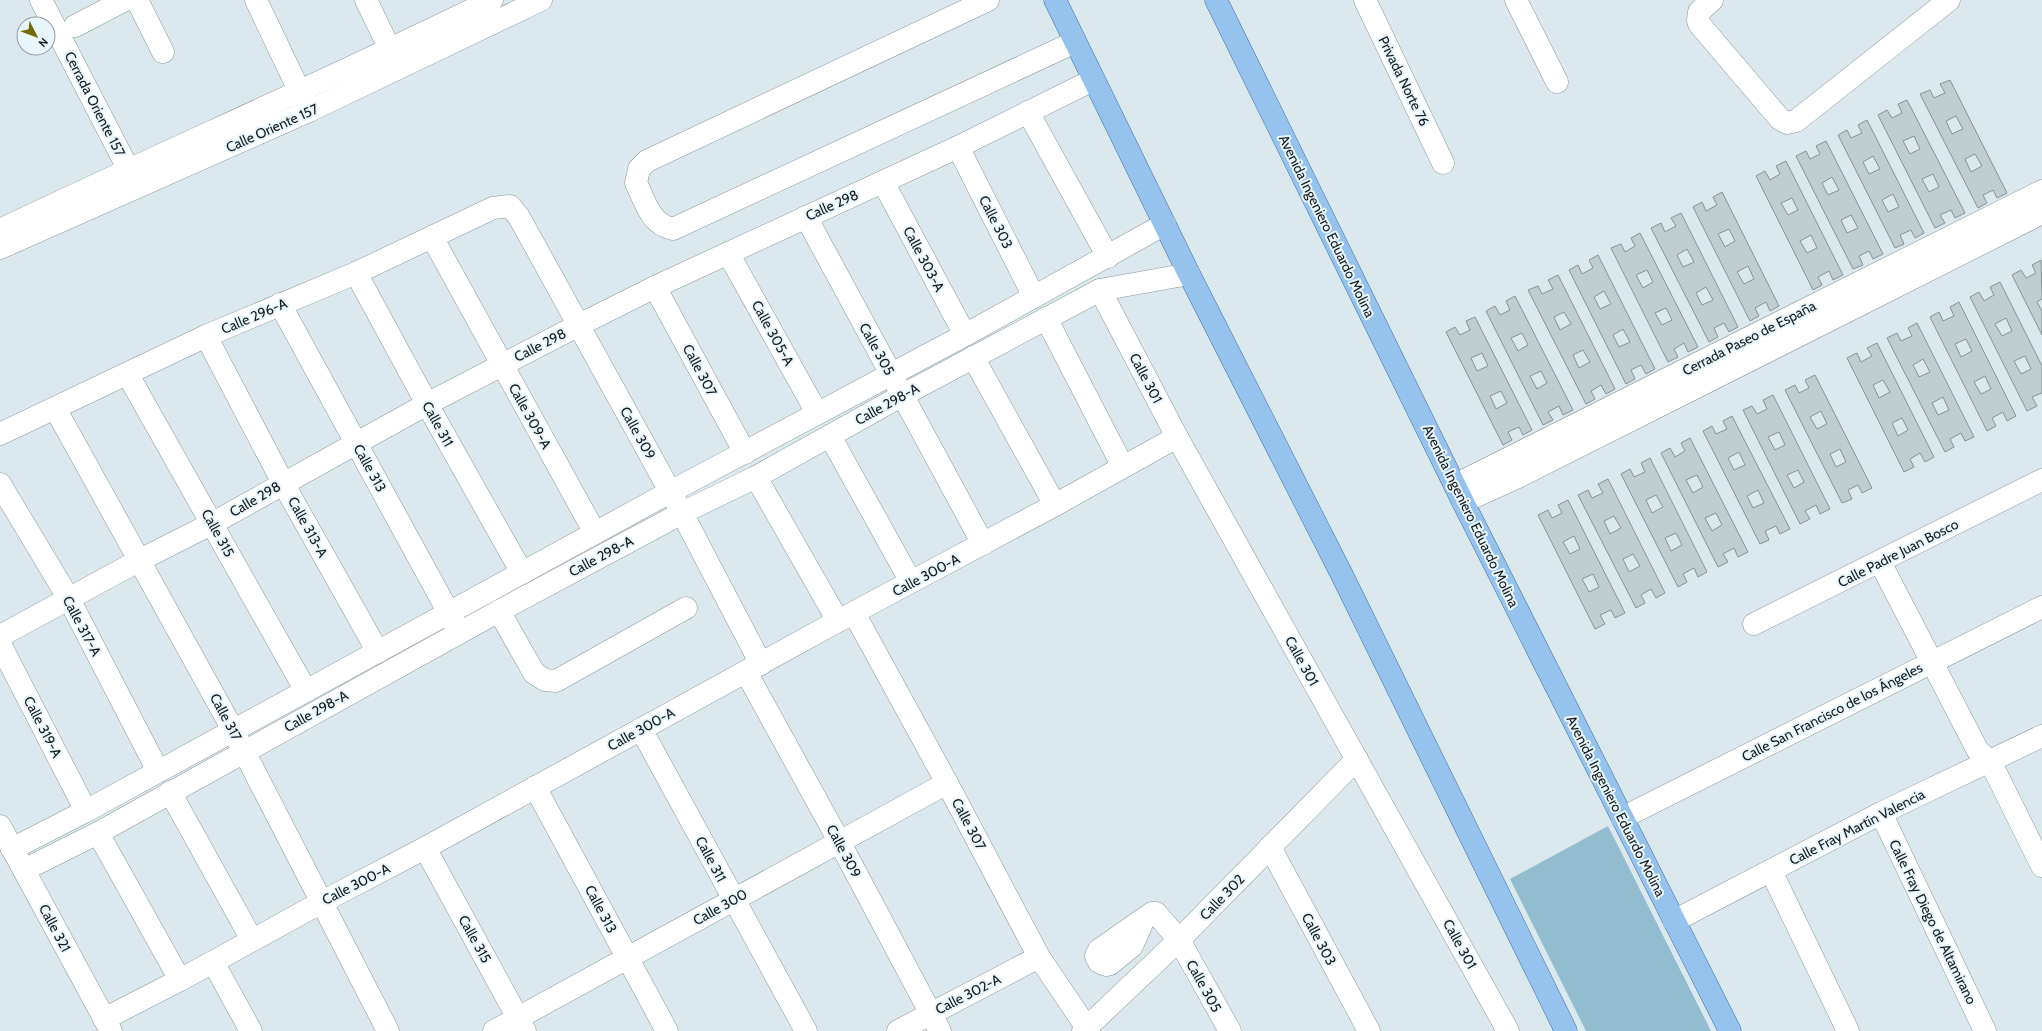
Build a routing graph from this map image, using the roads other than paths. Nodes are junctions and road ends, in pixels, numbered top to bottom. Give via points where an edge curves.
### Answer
1 (41, 0) edge
2 (125, 0) edge
3 (137, 0) edge
4 (256, 0) edge
5 (366, 0) edge
6 (492, 0) edge
7 (541, 0) edge
8 (988, 0) edge
9 (1055, 0) edge
10 (1216, 0) edge
11 (1365, 0) edge
12 (1516, 0) edge
13 (1712, 0) edge
14 (1949, 0) edge
15 (75, 26) dead end
16 (1075, 42) junction
17 (390, 50) junction
18 (163, 52) dead end
19 (400, 69) junction
20 (1093, 80) junction
21 (1557, 82) dead end
22 (301, 91) junction
23 (309, 112) junction
24 (1028, 112) junction
25 (958, 147) junction
26 (1443, 163) dead end
27 (133, 178) junction
28 (883, 182) junction
29 (2042, 191) edge
30 (510, 206) joint
31 (2042, 213) edge
32 (806, 217) junction
33 (1165, 224) junction
34 (0, 230) edge
35 (432, 237) junction
36 (0, 248) edge
37 (728, 253) junction
38 (1108, 257) junction
39 (356, 273) junction
40 (1189, 274) junction
41 (655, 287) junction
42 (1100, 290) junction
43 (1034, 297) junction
44 (280, 304) junction
45 (1046, 318) junction
46 (1803, 322) junction
47 (579, 325) junction
48 (965, 335) junction
49 (206, 336) junction
50 (973, 357) junction
51 (502, 364) junction
52 (891, 373) junction
53 (128, 374) junction
54 (903, 395) junction
55 (426, 404) junction
56 (55, 408) junction
57 (817, 413) junction
58 (0, 434) edge
59 (830, 436) junction
60 (1177, 437) junction
61 (357, 443) junction
62 (745, 453) junction
63 (1123, 467) junction
64 (756, 477) junction
65 (2042, 480) edge
66 (283, 483) junction
67 (0, 484) edge
68 (670, 492) junction
69 (1459, 494) junction
70 (1055, 505) junction
71 (682, 513) junction
72 (213, 524) junction
73 (595, 533) junction
74 (983, 544) junction
75 (140, 560) junction
76 (1880, 562) junction
77 (522, 573) junction
78 (911, 582) junction
79 (69, 600) junction
80 (686, 608) dead end
81 (2042, 608) edge
82 (499, 611) junction
83 (846, 617) junction
84 (455, 623) junction
85 (1754, 624) dead end
86 (0, 636) edge
87 (0, 644) edge
88 (378, 652) junction
89 (1931, 662) junction
90 (753, 668) junction
91 (306, 691) junction
92 (641, 729) junction
93 (233, 730) junction
94 (2042, 736) edge
95 (243, 751) junction
96 (1357, 759) junction
97 (1990, 761) junction
98 (158, 771) junction
99 (947, 783) junction
100 (535, 787) junction
101 (170, 792) junction
102 (86, 811) junction
103 (1881, 813) junction
104 (1622, 818) junction
105 (0, 826) edge
106 (98, 833) junction
107 (839, 840) junction
108 (1270, 847) junction
109 (425, 848) junction
110 (12, 849) junction
111 (2042, 866) edge
112 (24, 870) junction
113 (1771, 870) junction
114 (734, 900) junction
115 (322, 902) junction
116 (1143, 921) dead end
117 (1674, 921) junction
118 (252, 940) junction
119 (1179, 940) junction
120 (627, 957) junction
121 (1039, 957) junction
122 (213, 962) junction
123 (180, 980) junction
124 (935, 1022) edge
125 (522, 1024) edge
126 (107, 1025) edge
127 (1561, 1029) edge
128 (1086, 1030) edge
129 (251, 1031) edge
130 (388, 1031) edge
131 (494, 1031) edge
132 (667, 1031) edge
133 (806, 1031) edge
134 (898, 1031) edge
135 (1230, 1031) edge
136 (1369, 1031) edge
137 (1508, 1031) edge
138 (1730, 1031) edge
139 (1848, 1031) edge
140 (1985, 1031) edge

1 - 27 street, Cerrada Oriente 157
2 - 15 street
3 - 18 street
4 - 22 street
5 - 17 street
6 - 17 street, Calle Oriente 157
7 - 19 street, Calle Oriente 157
8 - 16 street via 647,161 639,169 636,183 655,221 663,227 673,229
9 - 16 main road
10 - 69 main road, Avenida Ingeniero Eduardo Molina
11 - 26 street, Privada Norte 76
12 - 21 street
13 - 14 street via 1699,12 1700,25 1780,119 1788,123 1796,121
16 - 20 main road
17 - 19 street
17 - 22 street, Calle Oriente 157
19 - 23 street, Calle Oriente 157
20 - 24 street, Calle 298
20 - 33 main road
22 - 23 street
22 - 27 street, Calle Oriente 157
23 - 27 street, Calle Oriente 157
24 - 25 street, Calle 298
24 - 38 street
25 - 28 street, Calle 298
25 - 43 street, Calle 303
27 - 34 street, Calle Oriente 157
27 - 36 street, Calle Oriente 157
28 - 32 street, Calle 298
28 - 48 street, Calle 303-A
29 - 46 street, Cerrada Paseo de España
30 - 35 street, Calle 296-A via 493,208
30 - 47 street, Calle 309 via 520,217
31 - 46 street, Cerrada Paseo de España
32 - 37 street, Calle 298
32 - 52 street, Calle 305
33 - 38 street, Calle 298-A
33 - 40 main road
35 - 39 street, Calle 296-A
35 - 51 street, Calle 309-A
37 - 41 street, Calle 298
37 - 57 street, Calle 305-A
38 - 43 street, Calle 298-A
39 - 44 street, Calle 296-A
39 - 55 street, Calle 311
40 - 42 street, Calle 298-A
40 - 127 main road via 1342,575
41 - 47 street, Calle 298
41 - 62 street, Calle 307
42 - 45 street, Calle 298-A
42 - 60 street, Calle 301
43 - 48 street, Calle 298-A
44 - 49 street, Calle 296-A
44 - 61 street, Calle 313
45 - 50 street, Calle 298-A
45 - 63 street
46 - 69 street, Cerrada Paseo de España via 1518,477
47 - 51 street, Calle 298
47 - 68 street, Calle 309
48 - 52 street, Calle 298-A
49 - 53 street, Calle 296-A
49 - 66 street, Calle 313-A
50 - 54 street, Calle 298-A
50 - 70 street
51 - 55 street, Calle 298
51 - 73 street, Calle 309-A
52 - 54 street, Calle 305
52 - 57 street, Calle 298-A
53 - 56 street, Calle 296-A
53 - 72 street, Calle 315
54 - 59 street, Calle 298-A
54 - 74 street, Calle 305
55 - 61 street, Calle 298
55 - 77 street, Calle 311
56 - 58 street, Calle 296-A
56 - 75 street, Calle 317
57 - 62 street, Calle 298-A
59 - 64 street, Calle 298-A
59 - 78 street
60 - 63 street, Calle 300-A
60 - 96 street, Calle 301
61 - 66 street, Calle 298
61 - 84 street, Calle 313
62 - 68 street, Calle 298-A
63 - 70 street, Calle 300-A
64 - 71 street, Calle 298-A
64 - 83 street, Calle 307
65 - 76 street, Calle Padre Juan Bosco
66 - 72 street, Calle 298
66 - 88 street, Calle 313-A
67 - 79 street, Calle 317-A
68 - 71 street, Calle 309
68 - 73 street, Calle 298-A
69 - 104 main road, Avenida Ingeniero Eduardo Molina
70 - 74 street, Calle 300-A
71 - 82 street, Calle 298-A
71 - 90 street, Calle 309
72 - 75 street, Calle 298
72 - 91 street, Calle 315
73 - 77 street, Calle 298-A
74 - 78 street, Calle 300-A
75 - 79 street, Calle 298
75 - 93 street, Calle 317
76 - 85 street, Calle Padre Juan Bosco
76 - 89 street
77 - 84 street, Calle 298-A
78 - 83 street, Calle 300-A
79 - 86 street, Calle 298
79 - 98 street, Calle 317-A
80 - 82 street via 556,681 545,680 534,673
81 - 89 street, Calle San Francisco de los Ángeles
82 - 84 street, Calle 298-A
83 - 90 street, Calle 300-A
83 - 99 street, Calle 307
84 - 88 street, Calle 298-A
84 - 95 street, Calle 298-A
87 - 102 street, Calle 319-A
88 - 91 street, Calle 298-A
89 - 97 street via 1978,751
89 - 104 street, Calle San Francisco de los Ángeles
90 - 92 street, Calle 300-A
90 - 107 street, Calle 309
91 - 93 street, Calle 298-A
92 - 100 street, Calle 300-A
92 - 114 street, Calle 311
93 - 95 street, Calle 317
93 - 98 street, Calle 298-A
94 - 97 street, Calle Fray Martín Valencia
95 - 101 street, Calle 298-A
95 - 115 street, Calle 317
96 - 108 street, Calle 302
96 - 137 street, Calle 301
97 - 103 street, Calle Fray Martín Valencia
97 - 111 street
98 - 102 street, Calle 298-A
99 - 107 street, Calle 300
99 - 121 street, Calle 307
100 - 109 street, Calle 300-A
100 - 120 street, Calle 313
101 - 106 street, Calle 298-A
101 - 118 street
102 - 110 street, Calle 298-A
103 - 113 street, Calle Fray Martín Valencia
103 - 140 street, Calle Fray Diego de Altamirano
104 - 117 main road, Avenida Ingeniero Eduardo Molina
105 - 110 street, Calle 321
106 - 112 street, Calle 298-A
106 - 123 street
107 - 114 street, Calle 300
107 - 124 street, Calle 309
108 - 119 street, Calle 302
108 - 136 street, Calle 303
109 - 115 street, Calle 300-A
109 - 125 street, Calle 315
110 - 112 street, Calle 321
112 - 126 street, Calle 321
113 - 117 street, Calle Fray Martín Valencia
113 - 139 street
114 - 120 street, Calle 300
114 - 133 street, Calle 311
115 - 118 street, Calle 300-A
115 - 130 street, Calle 317
116 - 119 street, Calle 305 via 1152,913 1156,913
117 - 138 main road, Avenida Ingeniero Eduardo Molina
118 - 122 street, Calle 300-A
119 - 128 street, Calle 302
119 - 135 street, Calle 305
120 - 125 street, Calle 300
120 - 132 street, Calle 313
121 - 124 street, Calle 302-A
121 - 128 street, Calle 307
122 - 123 street, Calle 300-A
122 - 129 street
123 - 126 street, Calle 300-A
124 - 134 street, Calle 302-A
125 - 131 street, Calle 300

